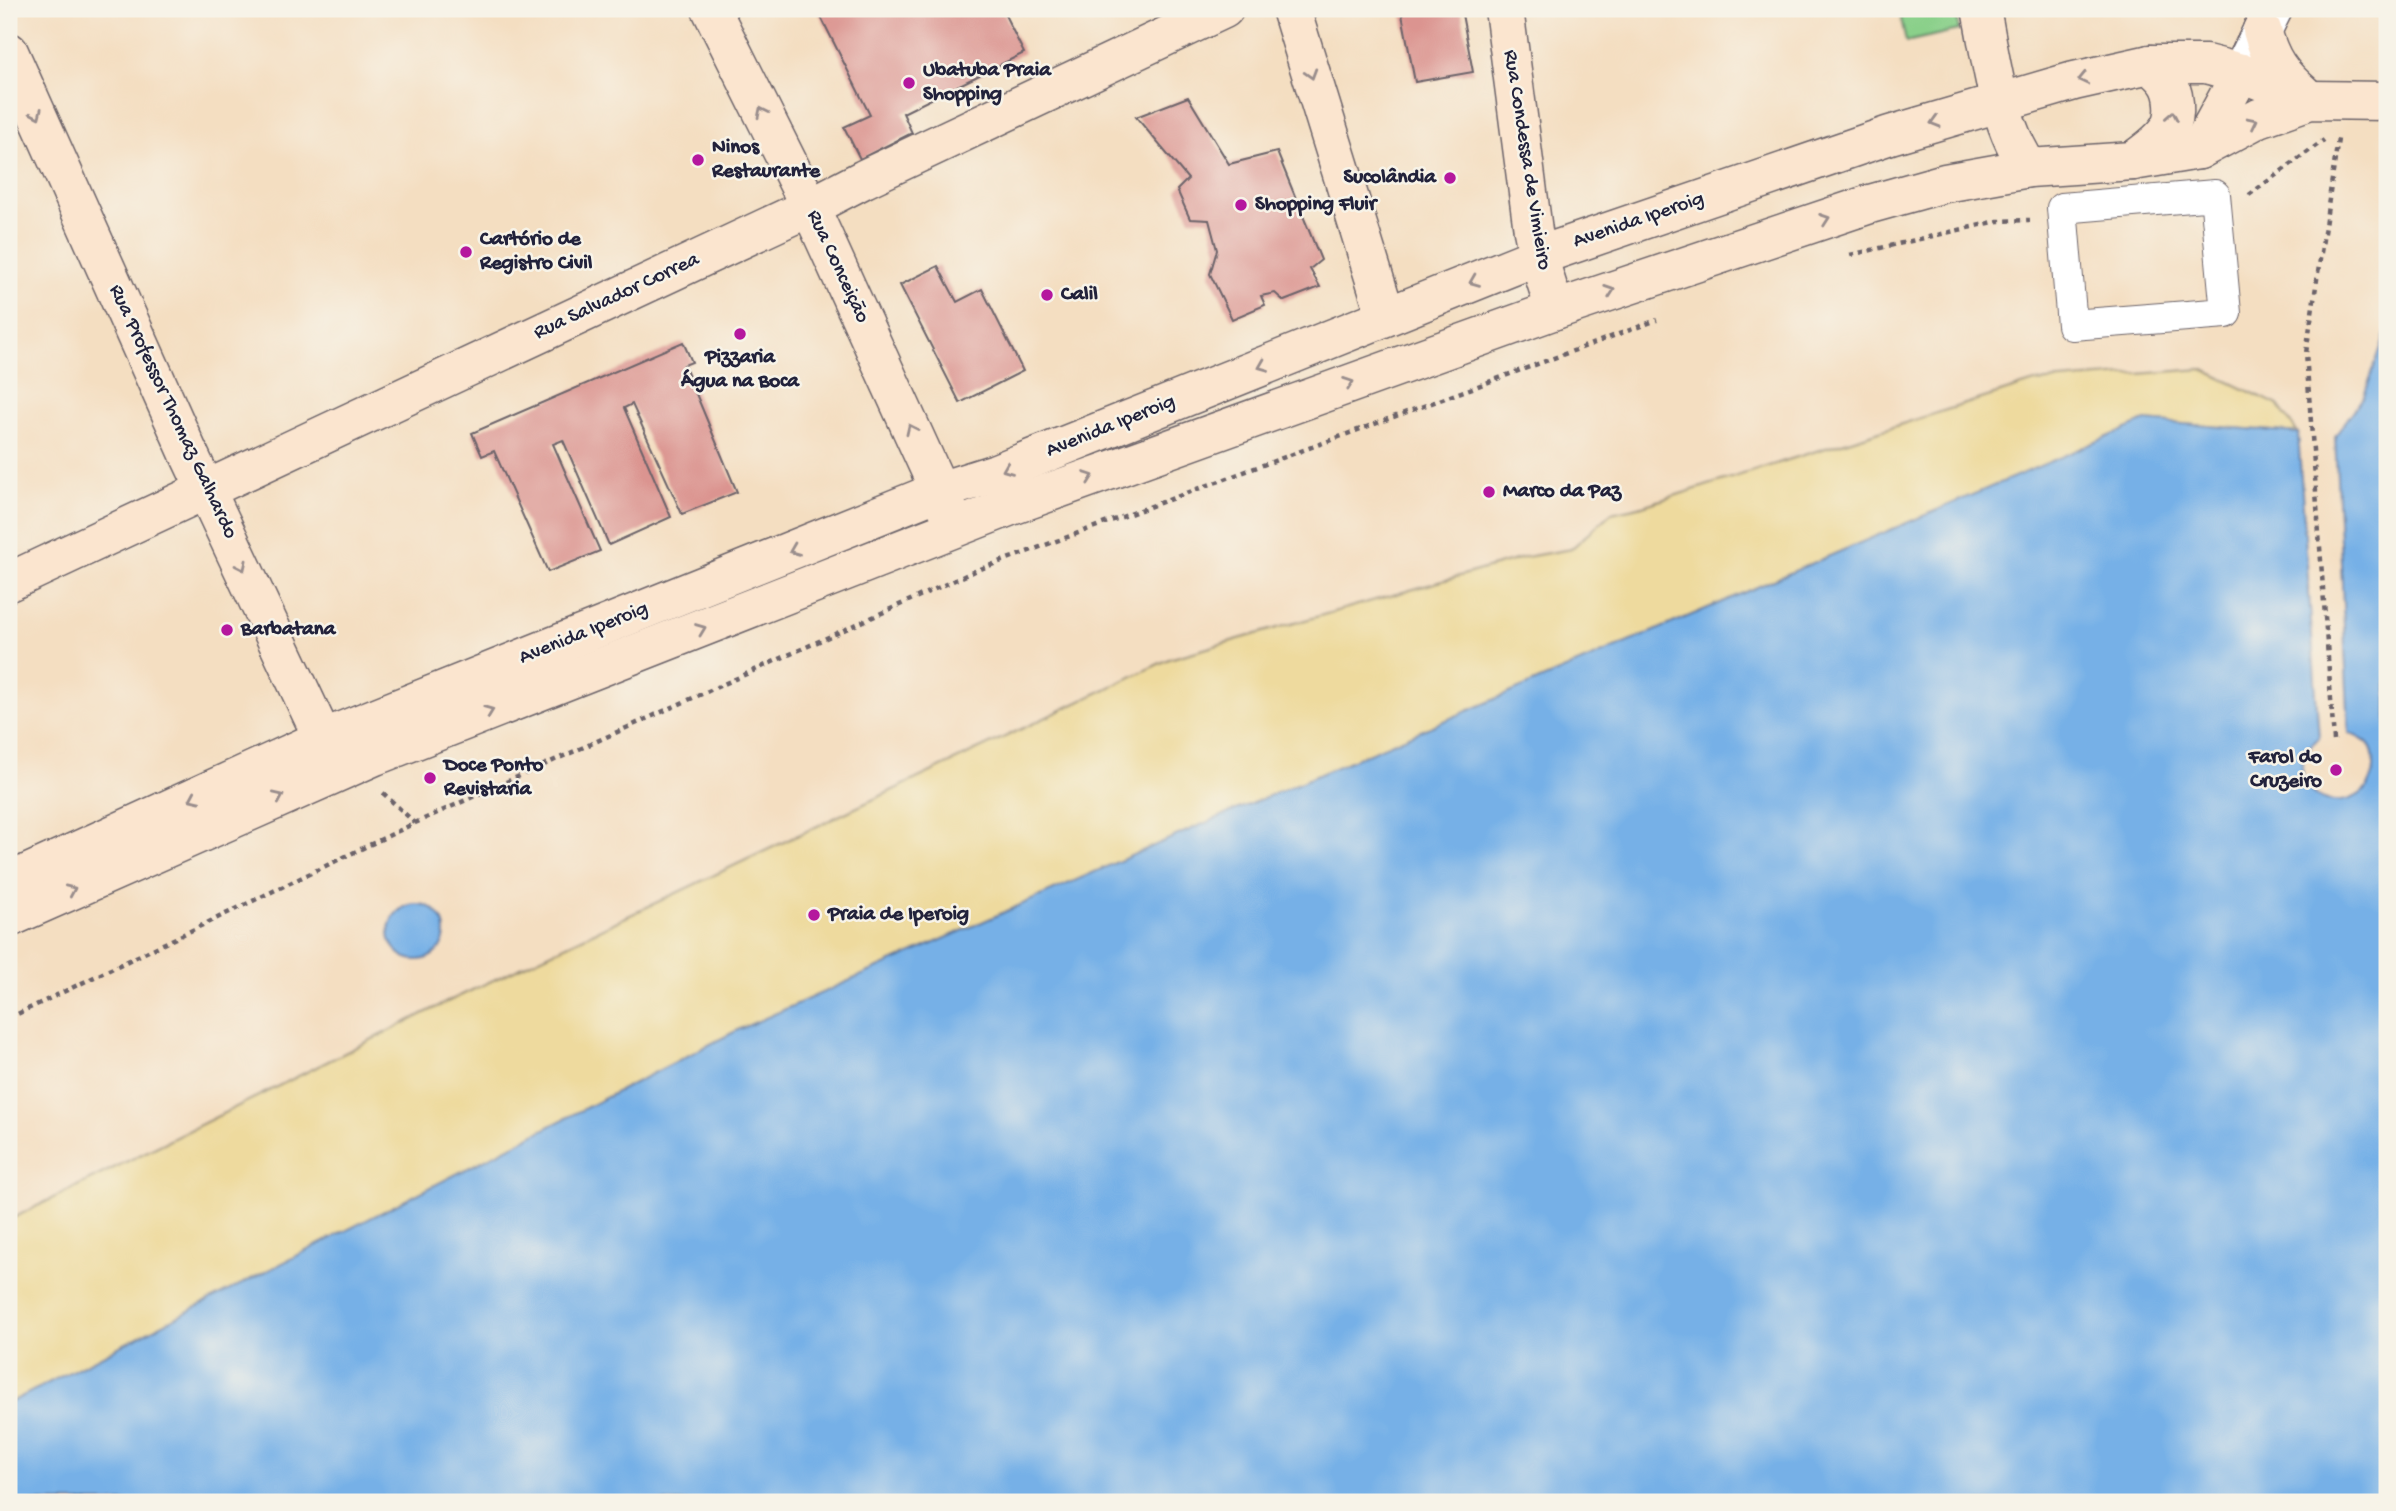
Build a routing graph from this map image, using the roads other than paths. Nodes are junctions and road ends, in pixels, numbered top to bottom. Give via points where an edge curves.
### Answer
1 (711, 9) edge
2 (1224, 9) edge
3 (1291, 9) edge
4 (1504, 9) edge
5 (1981, 9) edge
6 (2268, 19) edge
7 (10, 57) edge
8 (2150, 64) junction
9 (2241, 73) junction
10 (2001, 103) junction
11 (2348, 106) edge
12 (2199, 150) junction
13 (2133, 161) junction
14 (2029, 167) junction
15 (810, 207) junction
16 (2064, 237) joint
17 (1538, 256) junction
18 (1555, 310) junction
19 (1386, 316) junction
20 (207, 491) junction
21 (939, 491) junction
22 (957, 529) junction
23 (9, 582) edge
24 (330, 755) junction
25 (9, 883) edge
26 (9, 918) edge

15 -> 1 main road, Rua Conceição
2 - 15 main road, Rua Salvador Correa
3 -> 19 main road
4 - 17 main road, Rua Condessa de Vimieiro
5 - 10 main road
6 - 9 street
6 - 11 main road via 2267,49 2284,77
7 -> 20 main road, Rua Professor Thomaz Galhardo
8 - 9 main road, Avenida Iperoig via 2206,64
8 -> 10 main road, Avenida Iperoig
13 -> 8 main road via 2171,127 2174,112 2168,81
9 - 11 main road, Avenida Iperoig
9 - 12 main road
10 - 14 main road via 2015,148
10 -> 17 main road, Avenida Iperoig via 1890,135
12 -> 11 main road, Avenida Iperoig via 2259,118
12 - 13 main road, Avenida Iperoig
13 - 14 main road, Avenida Iperoig
18 -> 14 main road, Avenida Iperoig via 1870,204
15 - 20 main road, Rua Salvador Correa
21 -> 15 main road, Rua Conceição
16 - 16 street via 2062,208 2215,195 2226,313 2072,325
17 - 18 main road, Rua Condessa de Vimieiro
17 -> 19 main road, Avenida Iperoig
22 -> 18 main road, Avenida Iperoig
19 -> 21 main road, Avenida Iperoig via 996,473
20 - 23 main road, Rua Salvador Correa
20 -> 24 main road, Rua Professor Thomaz Galhardo
21 - 22 main road, Rua Conceição
21 -> 24 main road, Avenida Iperoig
24 -> 22 main road, Avenida Iperoig
24 -> 25 main road, Avenida Iperoig
26 -> 24 main road, Avenida Iperoig

